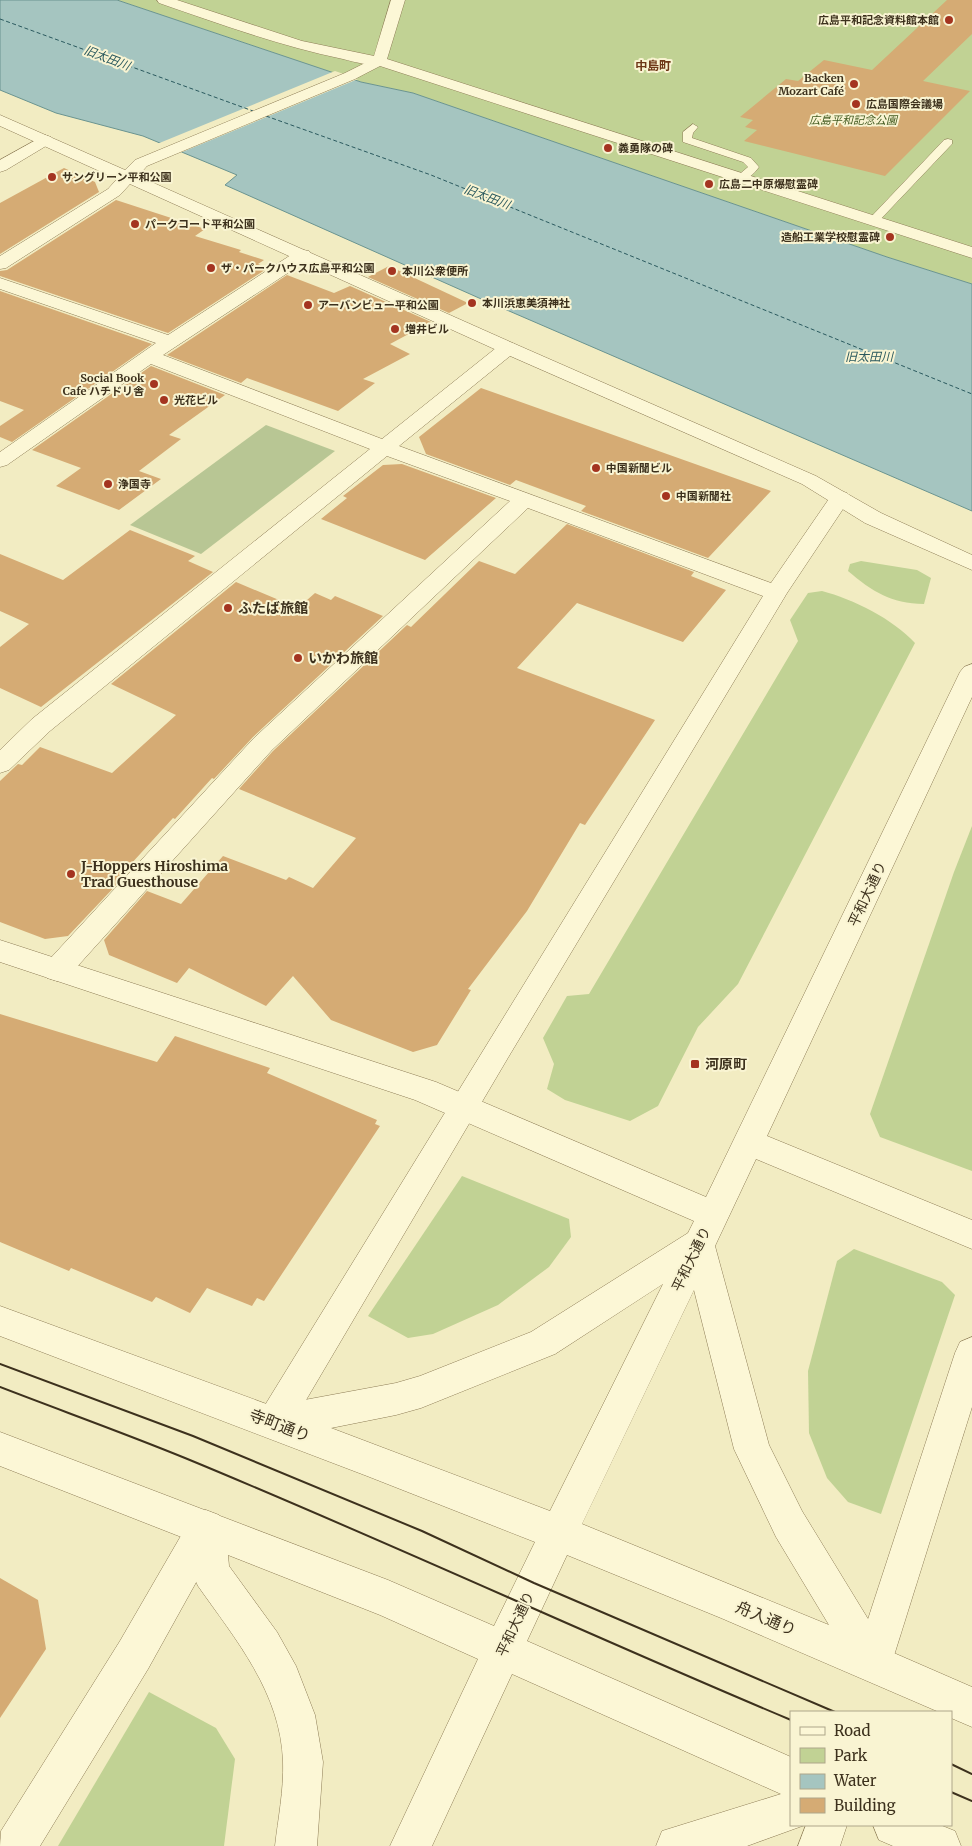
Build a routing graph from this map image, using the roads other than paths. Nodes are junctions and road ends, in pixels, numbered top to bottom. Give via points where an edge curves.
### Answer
1 (164, 0) edge
2 (398, 0) edge
3 (379, 61) junction
4 (0, 120) edge
5 (693, 126) dead end
6 (45, 140) junction
7 (948, 142) dead end
8 (0, 167) edge
9 (128, 178) junction
10 (740, 178) junction
11 (873, 221) junction
12 (972, 253) edge
13 (302, 255) junction
14 (0, 264) edge
15 (0, 283) edge
16 (170, 342) junction
17 (508, 348) junction
18 (150, 356) junction
19 (386, 448) junction
20 (0, 461) edge
21 (840, 497) junction
22 (524, 500) junction
23 (972, 563) edge
24 (776, 594) junction
25 (972, 672) edge
26 (0, 764) edge
27 (0, 950) edge
28 (57, 970) junction
29 (464, 1109) junction
30 (749, 1142) junction
31 (706, 1229) junction
32 (972, 1235) edge
33 (0, 1321) edge
34 (972, 1353) edge
35 (274, 1422) junction
36 (0, 1449) edge
37 (206, 1528) junction
38 (560, 1532) junction
39 (504, 1649) junction
40 (873, 1662) junction
41 (972, 1707) edge
42 (790, 1778) edge
43 (790, 1811) edge
44 (826, 1826) edge
45 (896, 1826) edge
46 (16, 1846) edge
47 (296, 1846) edge
48 (411, 1846) edge
49 (677, 1846) edge
50 (819, 1846) edge
51 (940, 1846) edge

1 - 3 street via 297,45
2 - 3 street
3 - 9 street via 142,162
3 - 10 street
4 - 6 street
5 - 10 lane via 687,140 747,160 754,167
6 - 8 street
6 - 9 street
7 - 11 lane
9 - 13 street
9 - 14 street via 114,192
10 - 11 street
11 - 12 street
13 - 16 street
13 - 17 street
15 - 16 street
16 - 18 street
17 - 19 street
17 - 21 street via 810,480
18 - 19 street
18 - 20 street
19 - 22 street
19 - 26 street via 41,725
21 - 23 street via 873,518
21 - 24 street
22 - 24 street
22 - 28 street via 263,744
24 - 29 street
25 - 30 street, 平和大通り
27 - 28 street
28 - 29 street via 425,1091
29 - 31 street
29 - 35 street
30 - 31 street, 平和大通り
30 - 32 street
31 - 35 street via 543,1343 421,1392
31 - 38 street, 平和大通り
31 - 40 street via 752,1449 789,1524
33 - 35 street, 寺町通り
34 - 40 street
35 - 38 street, 寺町通り
36 - 37 street
37 - 39 street via 388,1599
37 - 46 street via 134,1655
37 - 47 street via 211,1573 263,1646 282,1680 295,1715 303,1762
38 - 39 street, 平和大通り
38 - 40 street, 舟入通り
39 - 42 street
39 - 48 street, 平和大通り
40 - 41 street, 舟入通り
43 - 49 street
44 - 50 street
45 - 51 street

